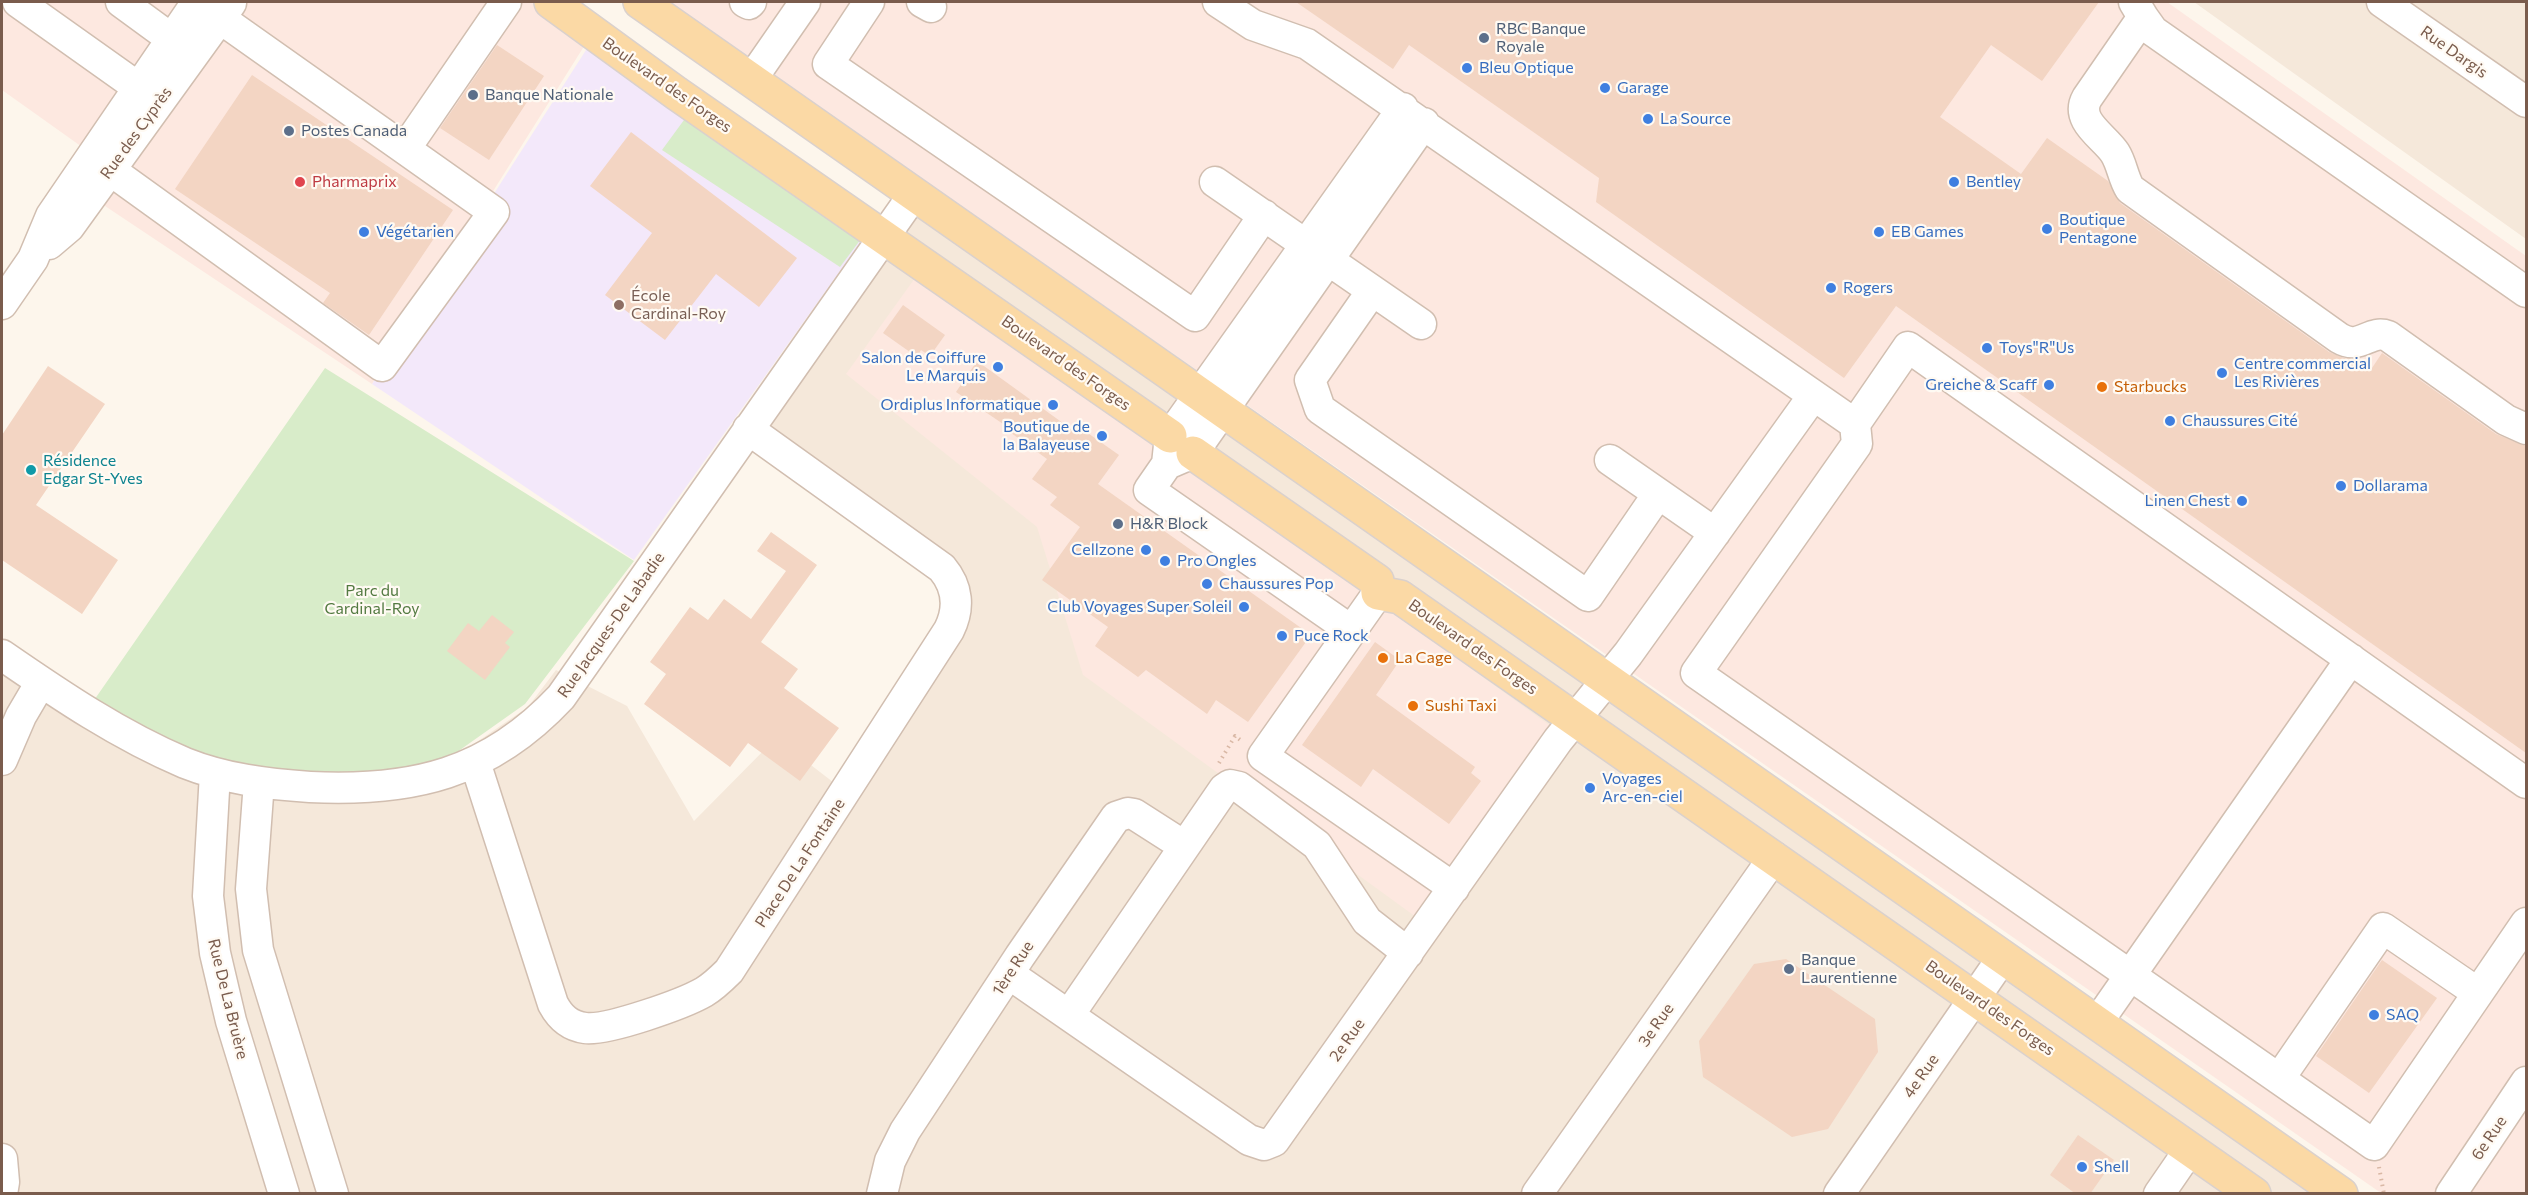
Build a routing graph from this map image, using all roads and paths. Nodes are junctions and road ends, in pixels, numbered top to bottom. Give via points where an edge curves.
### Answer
1 (18, 2) edge
2 (121, 2) edge
3 (506, 2) edge
4 (551, 2) edge
5 (640, 2) edge
6 (745, 2) edge
7 (751, 2) edge
8 (805, 2) edge
9 (869, 2) edge
10 (1218, 2) edge
11 (2382, 2) edge
12 (212, 6) edge
13 (2138, 9) edge
14 (182, 46) junction
15 (752, 80) junction
16 (139, 88) junction
17 (2526, 102) edge
18 (1414, 116) junction
19 (405, 149) junction
20 (101, 163) junction
21 (1215, 182) dead end
22 (914, 194) junction
23 (1263, 215) junction
24 (884, 236) junction
25 (1317, 252) junction
26 (1372, 291) junction
27 (2526, 292) edge
28 (2, 304) edge
29 (1421, 324) dead end
30 (1813, 396) junction
31 (1211, 401) junction
32 (1855, 424) junction
33 (748, 429) junction
34 (2526, 429) edge
35 (1177, 451) junction
36 (1610, 460) dead end
37 (1658, 494) junction
38 (1715, 533) junction
39 (1378, 593) junction
40 (1352, 631) junction
41 (2, 655) edge
42 (2351, 658) junction
43 (1607, 680) junction
44 (41, 682) junction
45 (1576, 719) junction
46 (1263, 756) junction
47 (2, 760) edge
48 (475, 762) junction
49 (215, 773) junction
50 (259, 782) junction
51 (2526, 783) edge
52 (1230, 785) junction
53 (1184, 846) junction
54 (1774, 857) junction
55 (1454, 888) junction
56 (2526, 923) edge
57 (1408, 953) junction
58 (2003, 957) junction
59 (1009, 974) junction
60 (2130, 975) junction
61 (2478, 993) junction
62 (1975, 998) junction
63 (1069, 1015) junction
64 (2097, 1023) junction
65 (2279, 1079) junction
66 (2526, 1082) edge
67 (315, 1136) junction
68 (271, 1149) junction
69 (2190, 1149) junction
70 (2, 1159) edge
71 (2, 1194) edge
72 (284, 1194) edge
73 (333, 1194) edge
74 (882, 1194) edge
75 (1537, 1194) edge
76 (1839, 1194) edge
77 (2159, 1194) edge
78 (2254, 1194) edge
79 (2341, 1194) edge
80 (2451, 1194) edge

1 - 16 street
2 - 14 street
3 - 19 street
4 - 24 main road, Boulevard des Forges
5 - 15 main road
6 - 7 street
8 - 15 street
9 - 23 street via 828,64 1195,316
10 - 18 street via 1253,25 1307,44
11 - 17 street, Rue Dargis
12 - 14 street, Rue des Cyprès
12 - 19 street
13 - 27 street via 2153,31
13 - 34 street via 2084,109 2095,132 2114,150 2134,193 2339,338 2353,343 2377,334 2388,336 2506,420
14 - 16 street, Rue des Cyprès
14 - 20 street, Rue des Cyprès
15 - 22 main road
16 - 20 street, Rue des Cyprès
18 - 25 street
18 - 30 street
19 - 20 street via 494,212 382,366
20 - 28 street, Rue des Cyprès via 69,227 33,258
21 - 23 street
22 - 24 street, Rue Jacques-De Labadie
22 - 31 main road
23 - 25 street
24 - 33 street, Rue Jacques-De Labadie
24 - 35 main road, Boulevard des Forges
25 - 26 street
25 - 31 street
26 - 29 street
26 - 37 street via 1310,380 1320,409 1588,596
30 - 32 street
30 - 38 street, 2e Rue
31 - 35 street
31 - 43 main road
32 - 42 street via 1908,347
32 - 60 street via 1857,444 1696,673
33 - 48 street, Rue Jacques-De Labadie via 561,697 510,741
33 - 48 street, Place De La Fontaine via 942,568 954,586 957,608 949,630 729,971 696,996 603,1027 584,1028 566,1021 553,1004
35 - 39 main road, Boulevard des Forges via 1377,580
35 - 40 street via 1149,490
36 - 37 street
37 - 38 street
38 - 43 street, 2e Rue
39 - 40 street
39 - 45 main road, Boulevard des Forges via 1400,597
40 - 46 street
41 - 44 street, Rue Jacques-De Labadie
42 - 51 street
42 - 60 street
43 - 45 street, 2e Rue
43 - 58 main road
44 - 47 street
44 - 49 street, Rue Jacques-De Labadie via 103,723
45 - 54 main road, Boulevard des Forges
45 - 55 street, 2e Rue
46 - 52 path via 1235,736 1212,773
46 - 55 street
48 - 50 street, Rue Jacques-De Labadie via 394,786 320,787
49 - 50 street, Rue Jacques-De Labadie
49 - 68 street, Rue De La Bruère via 210,922 221,983
50 - 67 street via 251,889 254,928 264,973
52 - 53 street
52 - 57 street via 1314,841 1367,921
53 - 59 street, 1ère Rue via 1134,814 1116,817
53 - 63 street
54 - 62 main road, Boulevard des Forges
54 - 75 street, 3e Rue
55 - 57 street, 2e Rue
56 - 61 street
57 - 63 street, 2e Rue via 1278,1138 1264,1145 1249,1140
58 - 62 street, 4e Rue
58 - 64 main road
59 - 63 street, 2e Rue
59 - 74 street, 1ère Rue via 896,1146
60 - 64 street
60 - 65 street
61 - 65 street via 2383,928
61 - 65 street via 2374,1145
62 - 69 main road, Boulevard des Forges
62 - 76 street, 4e Rue
64 - 79 main road
66 - 80 street, 6e Rue
67 - 68 street
67 - 73 street
68 - 72 street, Rue De La Bruère
69 - 77 street
69 - 78 main road, Boulevard des Forges
70 - 71 street

